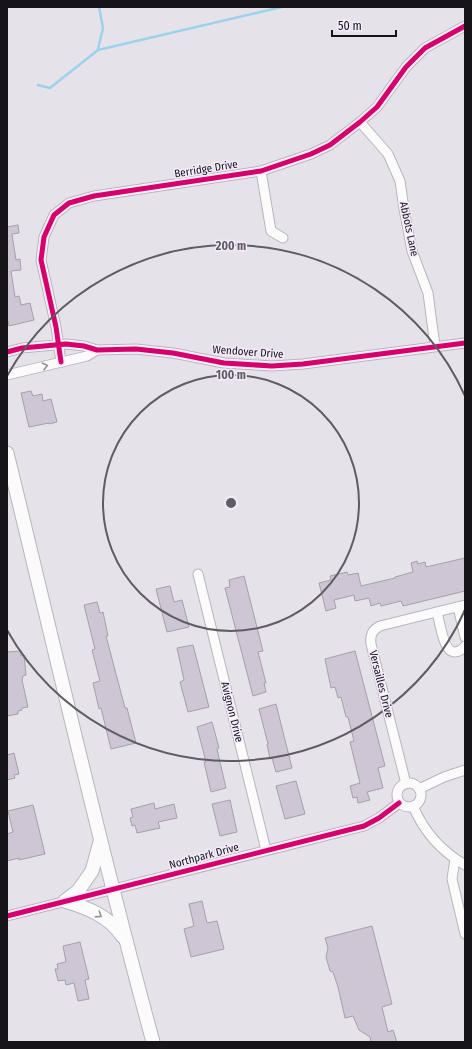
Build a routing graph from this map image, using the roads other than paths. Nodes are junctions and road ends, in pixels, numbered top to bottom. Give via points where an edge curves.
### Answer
1 (465, 26) edge
2 (360, 122) junction
3 (261, 171) junction
4 (283, 238) dead end
5 (465, 343) edge
6 (59, 344) junction
7 (435, 346) junction
8 (97, 350) junction
9 (7, 352) edge
10 (61, 362) junction
11 (7, 375) edge
12 (7, 453) edge
13 (198, 574) dead end
14 (461, 606) edge
15 (437, 612) junction
16 (465, 637) edge
17 (465, 646) edge
18 (465, 770) edge
19 (406, 784) junction
20 (419, 789) junction
21 (399, 803) junction
22 (413, 806) junction
23 (100, 840) junction
24 (266, 850) junction
25 (455, 859) junction
26 (465, 865) edge
27 (113, 890) junction
28 (65, 902) junction
29 (7, 916) edge
30 (465, 934) edge
31 (125, 941) junction
32 (153, 1042) edge

1 - 2 street, Berridge Drive via 425,48 406,66 377,107
2 - 3 street, Berridge Drive via 330,145
2 - 7 street, Abbots Lane via 388,154 400,181 412,251 428,293
3 - 4 street via 271,231
3 - 6 street, Berridge Drive via 94,196 69,203 54,215 44,237 41,260
5 - 7 street, Wendover Drive
6 - 8 street, Wendover Drive
6 - 9 street, Wendover Drive
6 - 10 street, Berridge Drive
7 - 8 street, Wendover Drive via 272,366 224,363 136,349
8 - 10 street, Wendover Drive via 87,356
11 -> 10 street, Wendover Drive
12 - 23 main road
13 - 24 street, Avignon Drive
14 - 15 street, Versailles Drive
14 - 16 street
15 - 17 street via 445,644 449,650 457,652
15 - 19 street, Versailles Drive via 380,626 370,637
18 - 20 street
19 - 20 street
19 - 21 street via 398,791
20 - 22 street via 420,800
21 - 22 street via 406,807
21 - 24 street, Northpark Drive via 364,826
22 - 25 street via 428,833
23 - 27 main road
23 - 28 main road via 92,870 78,891
24 - 27 street, Northpark Drive
25 - 26 street
25 - 30 street via 452,879
27 - 28 street, Northpark Drive
27 - 31 main road
28 - 29 street, Northpark Drive
28 -> 31 main road via 95,912 115,927
31 - 32 main road

